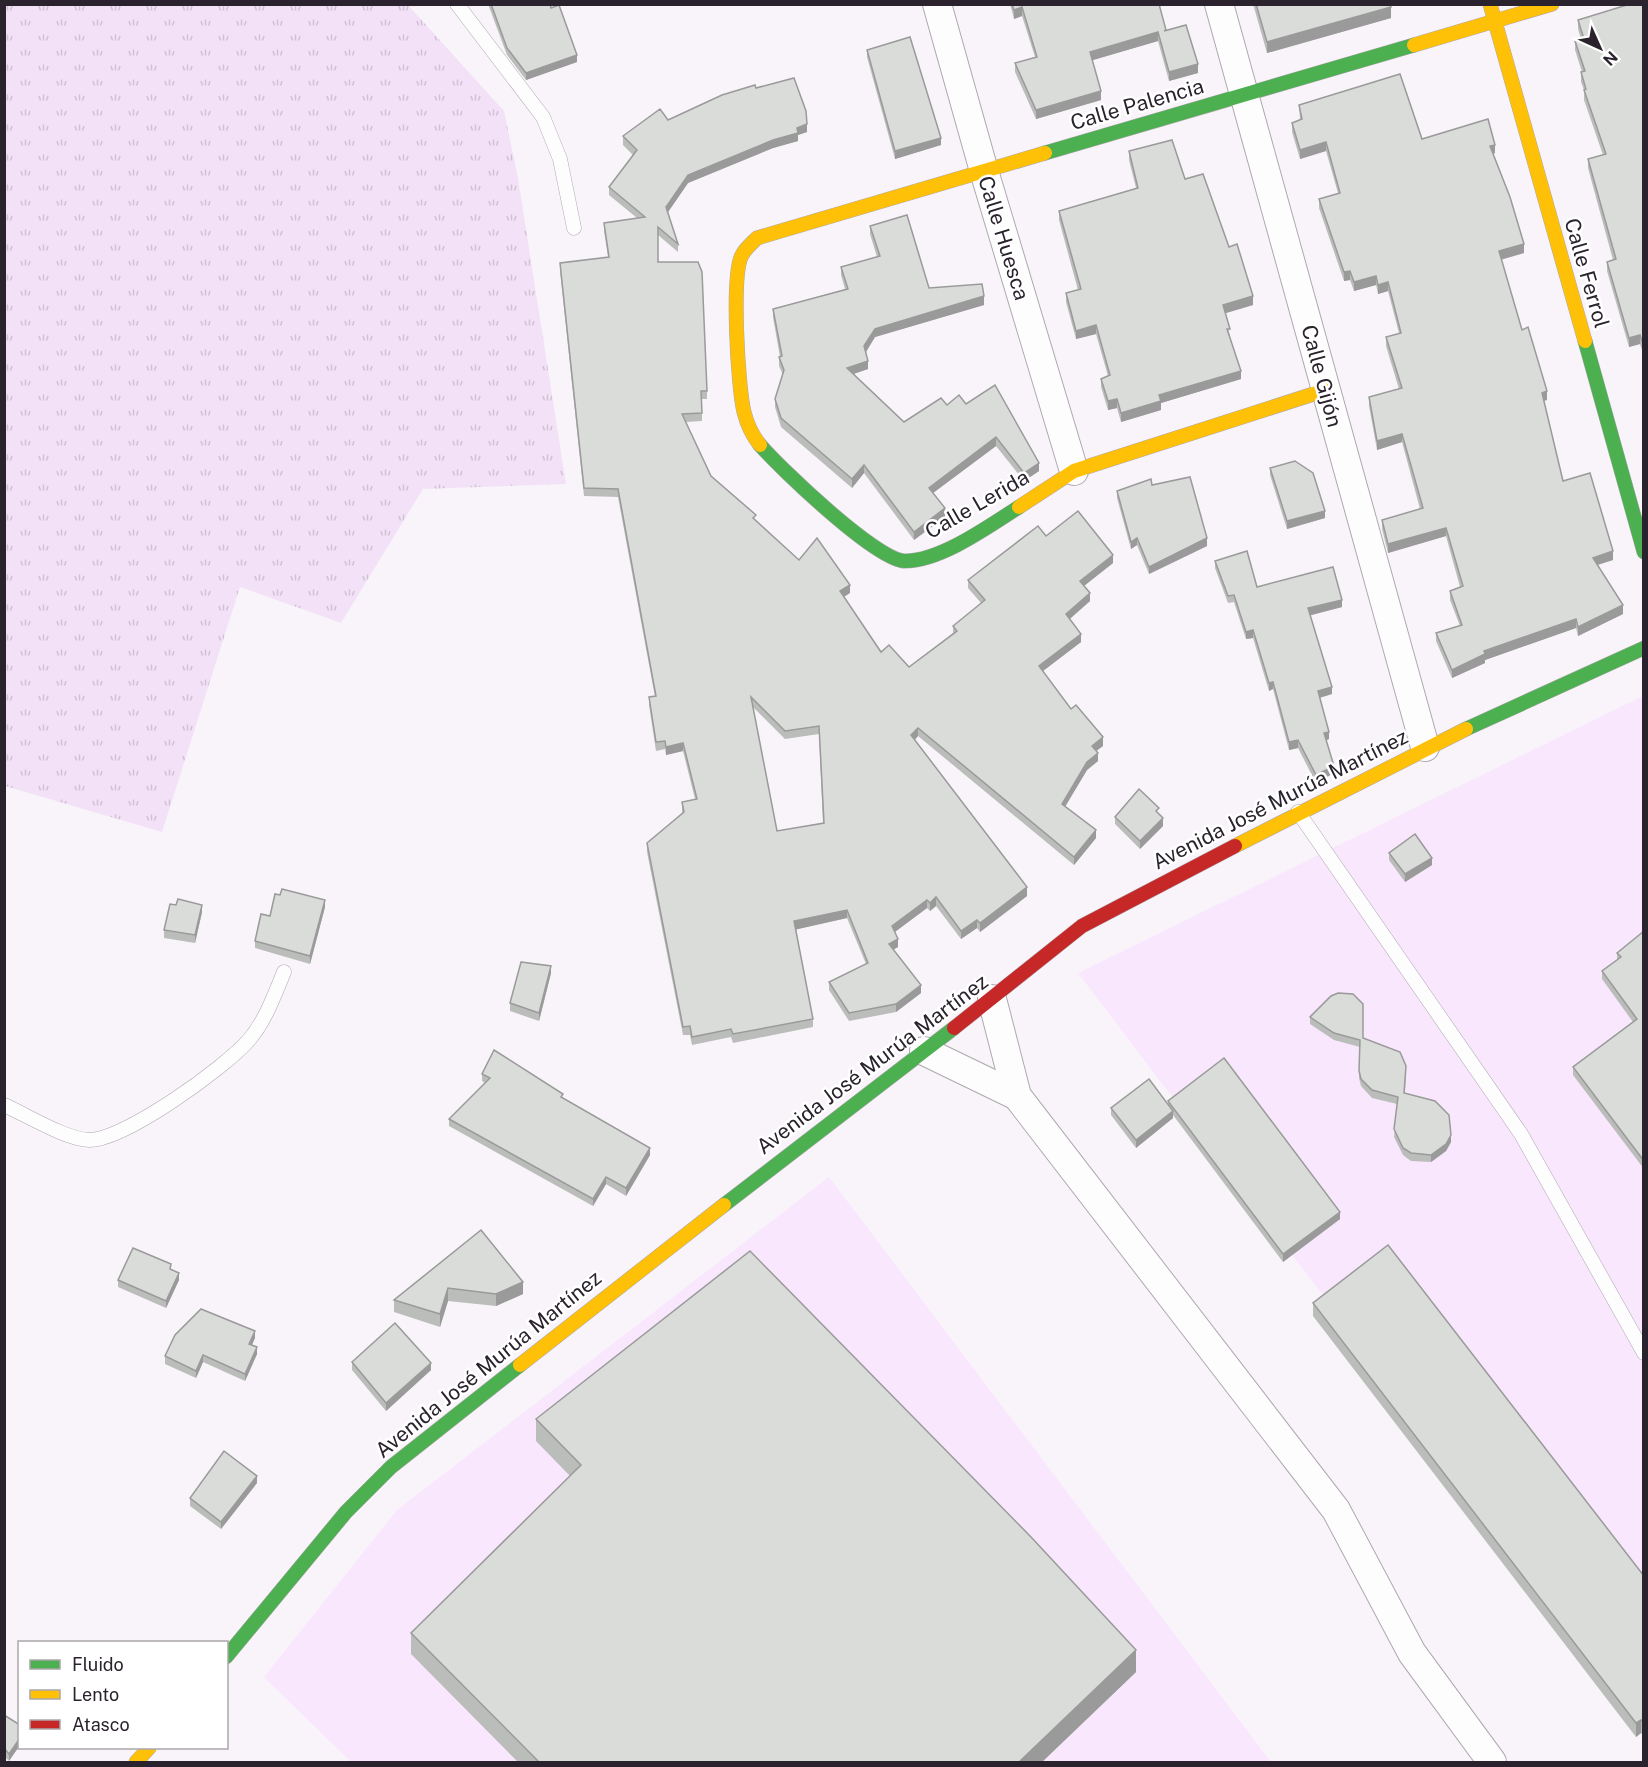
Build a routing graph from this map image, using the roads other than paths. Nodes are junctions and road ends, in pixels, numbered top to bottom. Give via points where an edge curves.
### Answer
1 (457, 4) edge
2 (937, 4) edge
3 (1218, 4) edge
4 (1490, 4) edge
5 (1552, 4) edge
6 (1495, 21) junction
7 (1245, 94) junction
8 (984, 171) junction
9 (574, 228) dead end
10 (741, 256) joint
11 (1326, 390) junction
12 (1074, 471) junction
13 (1644, 552) edge
14 (1644, 648) edge
15 (1425, 747) junction
16 (1298, 812) junction
17 (284, 972) dead end
18 (992, 999) junction
19 (924, 1051) junction
20 (1017, 1096) junction
21 (4, 1105) edge
22 (1644, 1353) edge
23 (228, 1655) edge
24 (148, 1749) edge
25 (136, 1762) edge
26 (1492, 1762) edge

1 - 9 lane via 543,117 560,159
2 - 8 street, Calle Huesca
3 - 7 street, Calle Gijón
4 - 6 street, Calle Ferrol
5 - 6 street, Calle Palencia
6 - 7 street, Calle Palencia
6 - 13 street, Calle Ferrol
7 - 8 street, Calle Palencia
7 - 11 street, Calle Gijón
8 - 10 street, Calle Palencia via 757,238
8 - 12 street, Calle Huesca
10 - 12 street, Calle Lerida via 737,329 744,411 753,436 775,462 882,554 903,561 928,557 980,532
11 - 12 street, Calle Lerida
11 - 15 street, Calle Gijón
14 - 15 street, Avenida José Murúa Martínez
15 - 16 street, Avenida José Murúa Martínez
16 - 18 street, Avenida José Murúa Martínez via 1082,926
16 - 22 lane via 1521,1134
17 - 21 lane via 249,1039 227,1063 112,1134 90,1140 67,1134
18 - 19 street, Avenida José Murúa Martínez
18 - 20 street
19 - 20 street
19 - 23 street, Avenida José Murúa Martínez via 391,1467 346,1512
20 - 26 street via 1330,1501 1412,1653
24 - 25 street

